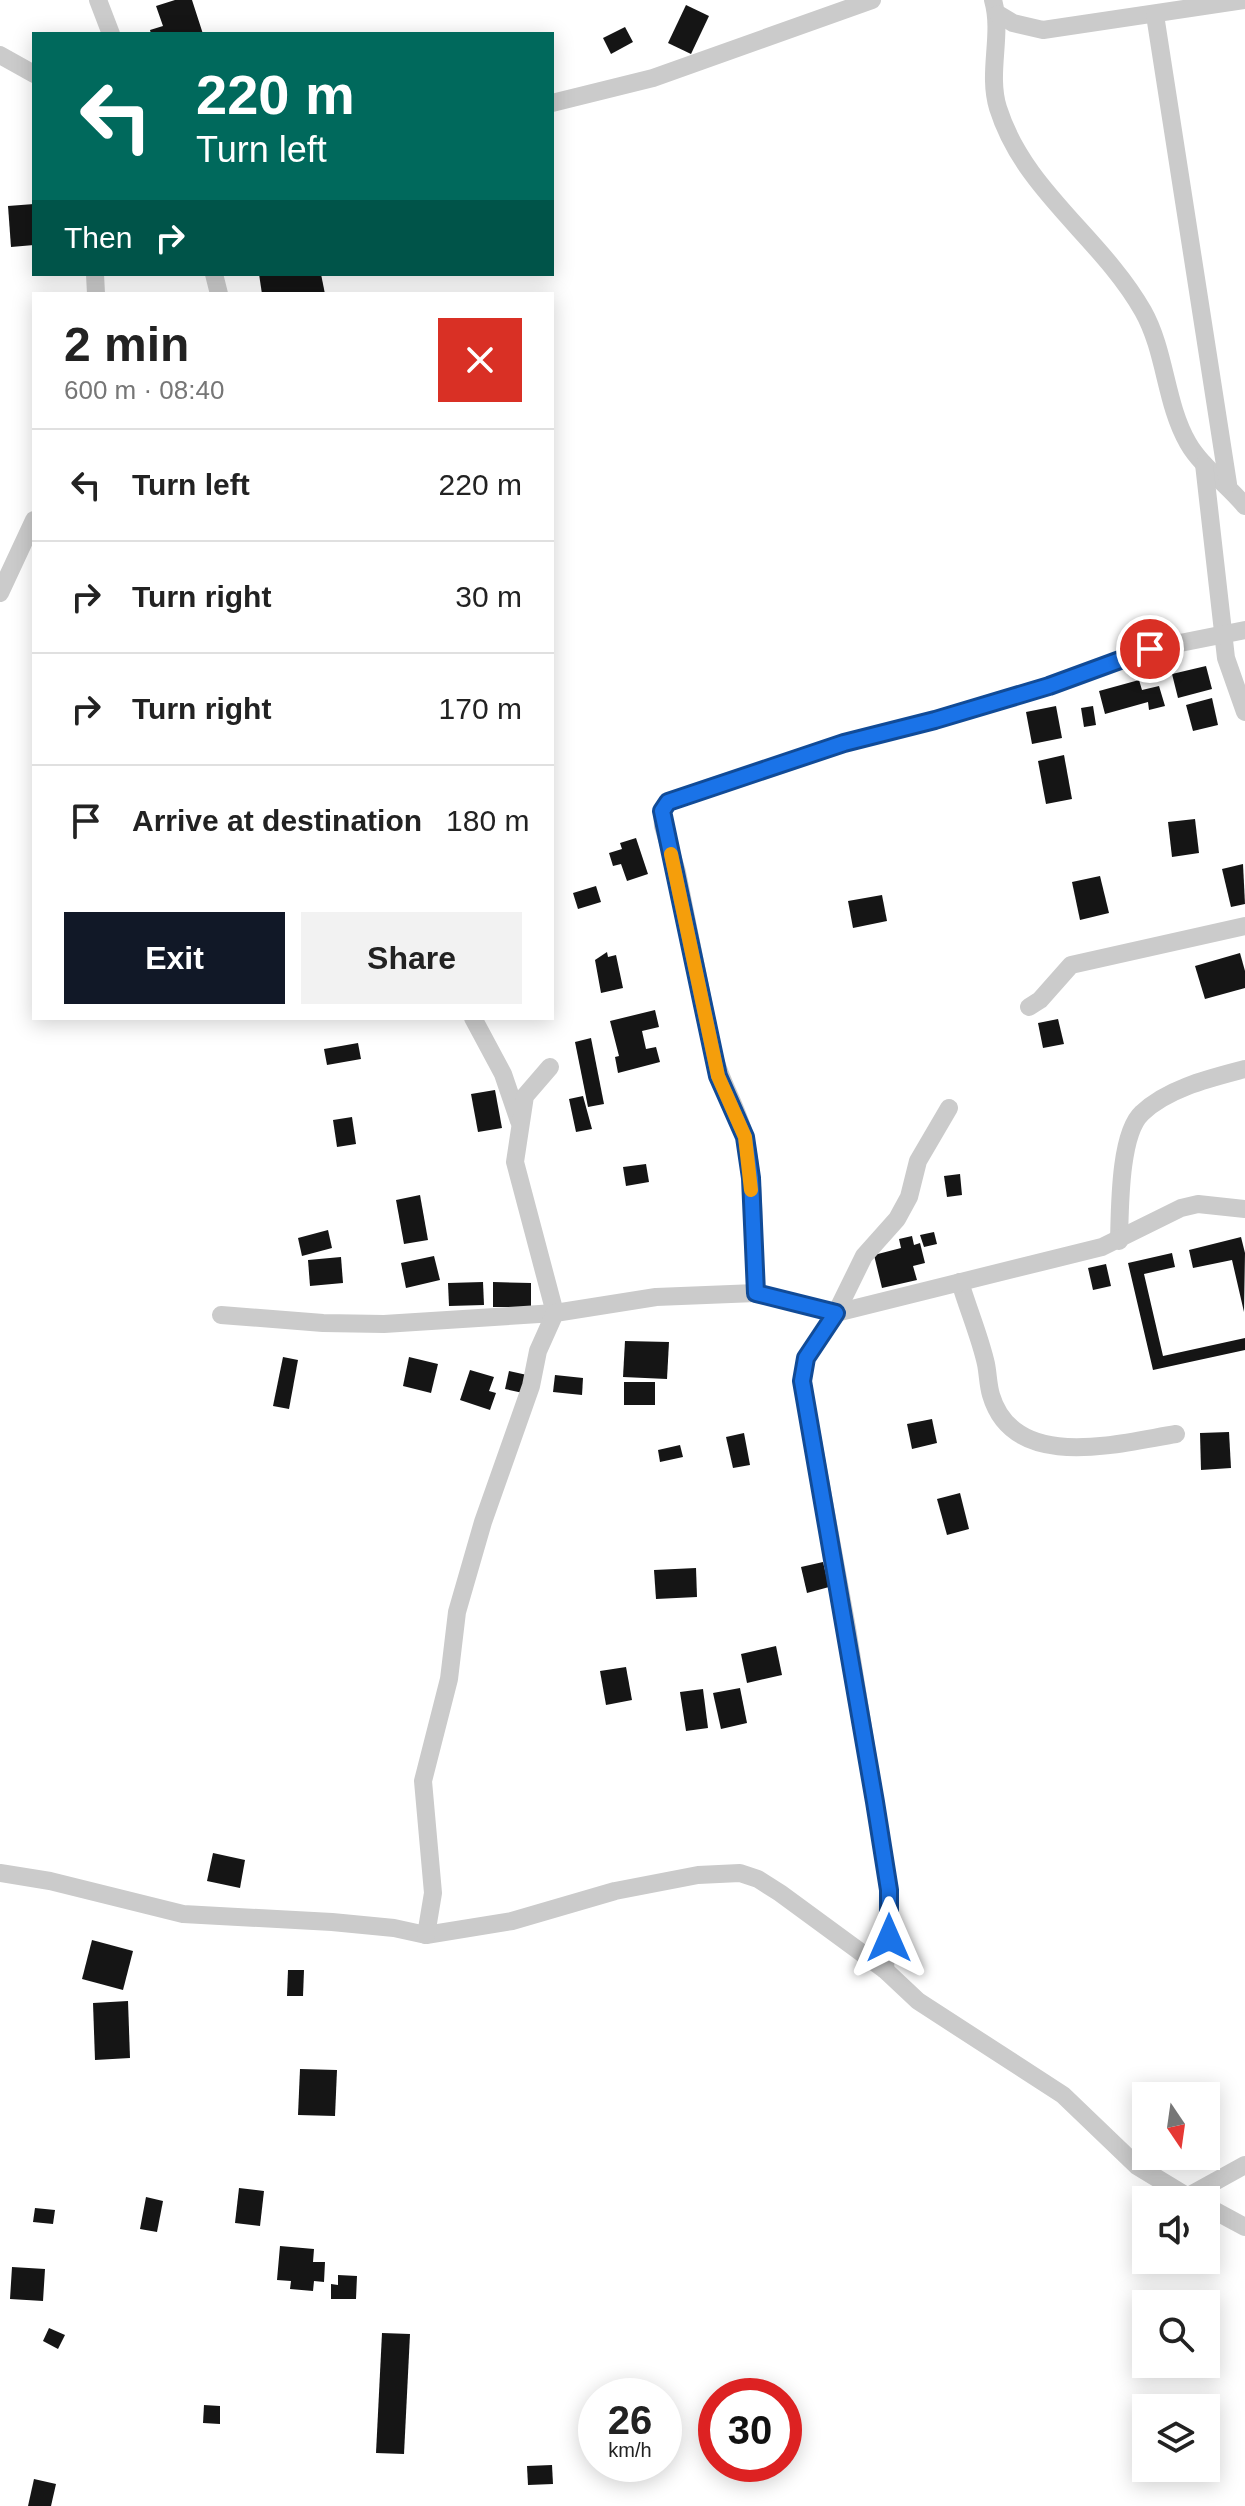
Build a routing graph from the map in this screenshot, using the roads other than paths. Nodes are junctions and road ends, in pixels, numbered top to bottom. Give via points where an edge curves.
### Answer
1 (98, 0) edge
2 (872, 0) edge
3 (1244, 0) edge
4 (994, 4) edge
5 (1155, 15) junction
6 (110, 32) edge
7 (0, 55) edge
8 (32, 73) edge
9 (554, 103) edge
10 (1204, 464) junction
11 (1228, 484) junction
12 (1245, 506) edge
13 (32, 524) edge
14 (0, 593) edge
15 (1245, 630) edge
16 (1225, 634) junction
17 (1245, 712) edge
18 (1245, 926) edge
19 (1029, 1007) dead end
20 (474, 1020) edge
21 (550, 1067) dead end
22 (1245, 1069) edge
23 (949, 1108) dead end
24 (520, 1126) junction
25 (1245, 1209) edge
26 (1119, 1241) junction
27 (960, 1282) junction
28 (756, 1293) junction
29 (555, 1313) junction
30 (836, 1313) junction
31 (221, 1315) dead end
32 (1176, 1434) dead end
33 (0, 1873) edge
34 (426, 1935) junction
35 (885, 1970) junction
36 (1245, 2165) edge
37 (1169, 2186) edge
38 (1211, 2186) edge
39 (1220, 2214) edge
40 (1245, 2227) edge

1 - 6 street
2 - 9 street via 653,78
3 - 5 street
4 - 5 street via 1013,23 1043,30
4 - 10 street via 993,74 997,105 1012,144 1033,178 1126,284 1144,313 1179,423
5 - 11 street
7 - 8 street
10 - 11 street
10 - 16 street
11 - 12 street
13 - 14 street
15 - 16 street
16 - 17 street via 1226,658
16 - 28 street via 1150,649 1049,686 844,743 668,802 662,811 718,1076 745,1137
18 - 19 street via 1071,965
20 - 24 street via 503,1074
21 - 24 street via 525,1096
22 - 26 street via 1174,1093 1139,1115 1129,1139
23 - 30 street via 918,1161 897,1219 864,1256
24 - 29 street via 515,1162
25 - 26 street via 1198,1204
26 - 27 street
27 - 30 street
27 - 32 street via 986,1363 991,1397 1009,1425 1034,1442 1080,1449
28 - 29 street via 656,1297
28 - 30 street
29 - 31 street via 384,1324
29 - 34 street via 538,1351 457,1612 449,1679 423,1781 433,1893
30 - 35 street via 806,1358 802,1381 889,1890
33 - 34 street via 183,1914 332,1922
34 - 35 street via 512,1921 615,1891 698,1875 740,1873 780,1893
35 - 37 street via 918,2001 1063,2095 1137,2166
36 - 38 street
39 - 40 street

